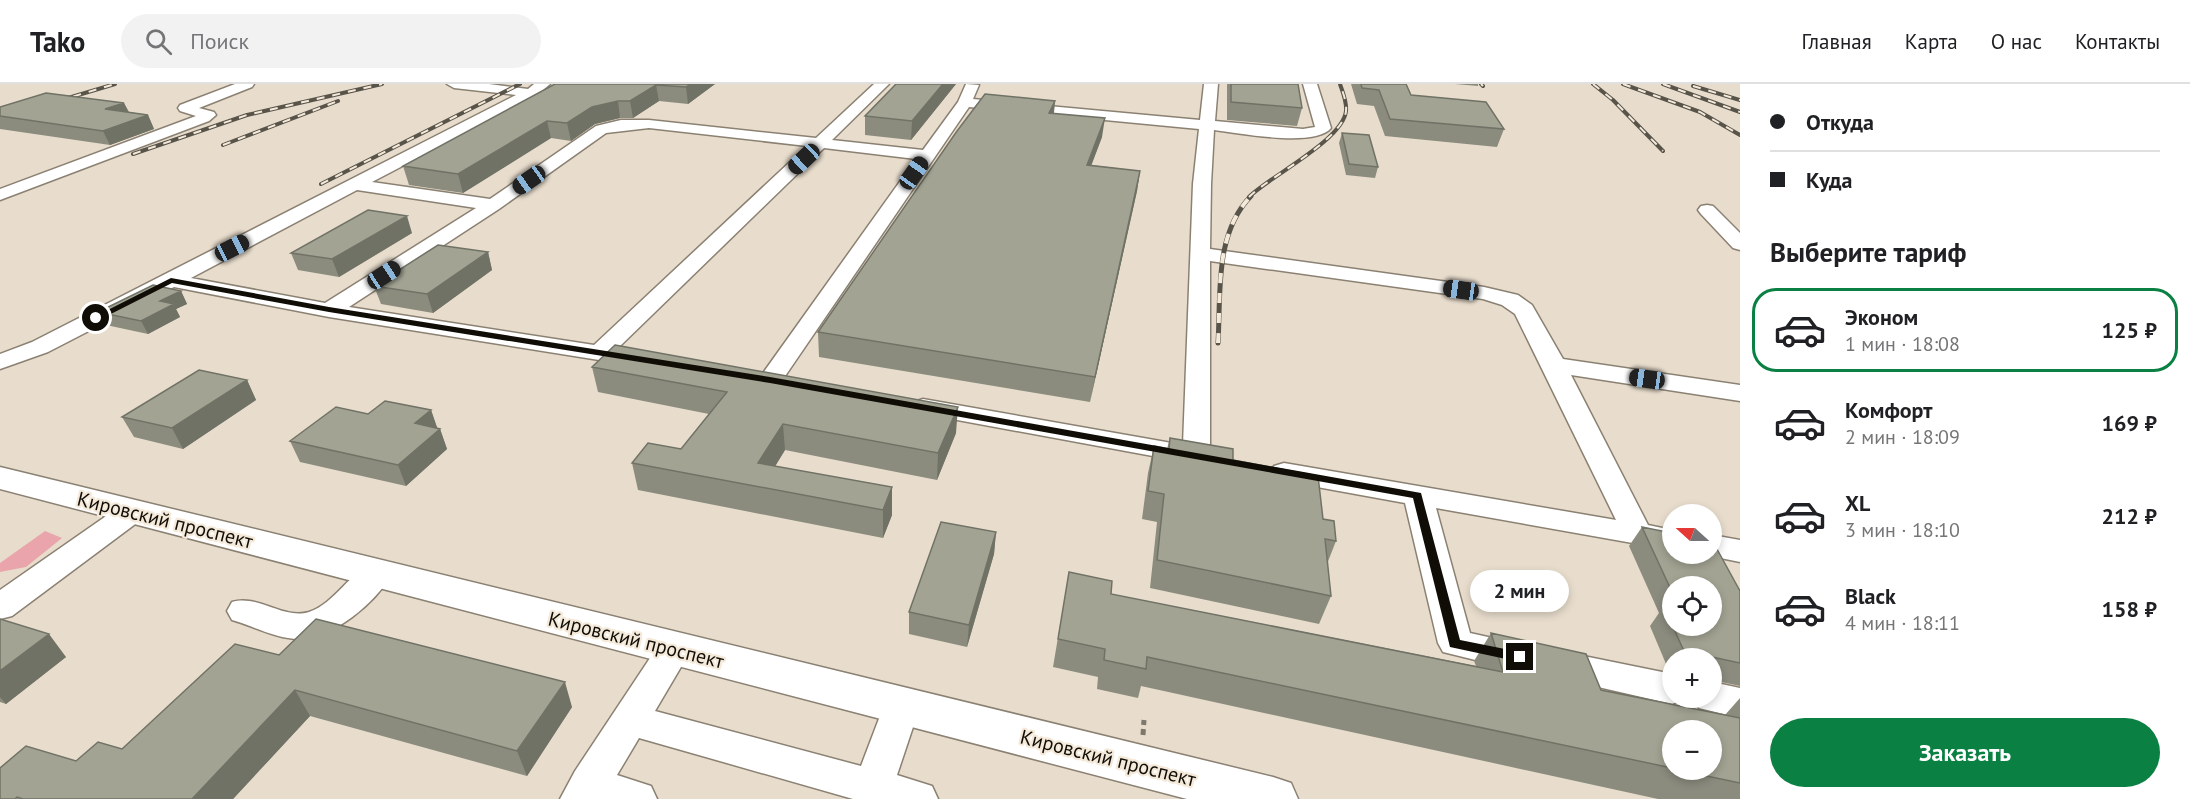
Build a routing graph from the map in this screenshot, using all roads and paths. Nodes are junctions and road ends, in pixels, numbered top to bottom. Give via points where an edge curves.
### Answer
1 (247, 84) edge
2 (454, 84) edge
3 (882, 84) edge
4 (973, 84) edge
5 (1211, 84) edge
6 (1310, 84) edge
7 (537, 88) edge
8 (965, 102) junction
9 (1207, 126) junction
10 (821, 142) junction
11 (927, 155) junction
12 (356, 184) junction
13 (0, 195) edge
14 (493, 205) junction
15 (1707, 210) dead end
16 (1740, 244) edge
17 (1201, 254) junction
18 (171, 280) junction
19 (329, 310) junction
20 (599, 353) junction
21 (0, 362) edge
22 (667, 364) edge
23 (1554, 365) junction
24 (770, 380) edge
25 (1740, 393) edge
26 (896, 403) edge
27 (1266, 469) edge
28 (0, 478) edge
29 (1418, 495) junction
30 (132, 512) junction
31 (1638, 533) junction
32 (1662, 538) edge
33 (1722, 548) edge
34 (1740, 551) edge
35 (376, 574) junction
36 (0, 607) edge
37 (244, 611) dead end
38 (674, 650) junction
39 (1662, 687) edge
40 (1722, 699) edge
41 (1740, 703) edge
42 (901, 706) junction
43 (630, 720) junction
44 (873, 787) junction
45 (585, 792) edge
46 (637, 799) edge
47 (918, 799) edge
48 (1273, 799) edge

1 - 13 street via 185,108 209,115 204,118
2 - 7 street
3 - 10 street
4 - 8 street
5 - 9 street
6 - 9 street via 1323,128 1317,132
7 - 12 street
8 - 9 street
8 - 11 street
9 - 17 street
10 - 11 street
10 - 14 street via 649,124 621,125 601,129
10 - 20 street
11 - 24 street
12 - 14 street
12 - 18 street
14 - 19 street
15 - 16 street
17 - 23 street via 1485,293 1510,300 1524,310
17 - 26 street via 1207,458
18 - 19 street
18 - 21 street
19 - 20 street
20 - 22 street
23 - 25 street
23 - 31 street
27 - 29 street
28 - 30 main road, Кировский проспект
29 - 31 street
29 - 39 street via 1455,643
30 - 35 main road, Кировский проспект
30 - 36 street
31 - 32 street
33 - 34 street
35 - 37 street via 332,616 316,624 298,626
35 - 38 main road, Кировский проспект
38 - 42 main road, Кировский проспект
38 - 43 street
40 - 41 street
42 - 44 street
42 - 48 main road, Кировский проспект
43 - 44 street
43 - 45 street
44 - 47 street
45 - 46 street

